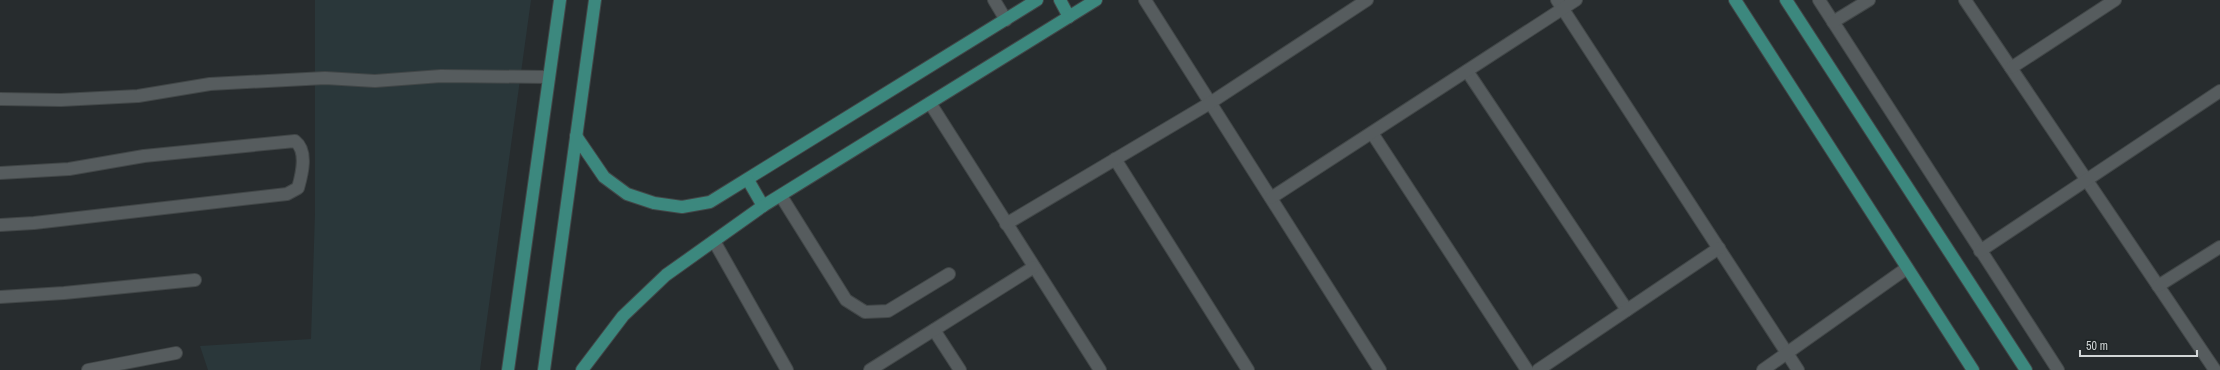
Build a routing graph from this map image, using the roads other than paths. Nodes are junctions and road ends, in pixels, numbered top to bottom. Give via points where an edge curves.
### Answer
1 (560, 0) edge
2 (596, 0) edge
3 (994, 0) edge
4 (1038, 0) edge
5 (1060, 0) edge
6 (1096, 0) edge
7 (1145, 0) edge
8 (1367, 0) edge
9 (1576, 0) edge
10 (1735, 0) edge
11 (1786, 0) edge
12 (1819, 0) edge
13 (1869, 0) edge
14 (1965, 0) edge
15 (2116, 0) edge
16 (1560, 4) edge
17 (1069, 17) junction
18 (1006, 20) junction
19 (1833, 22) junction
20 (2011, 68) junction
21 (1467, 71) junction
22 (549, 77) junction
23 (2220, 91) edge
24 (0, 100) edge
25 (930, 103) junction
26 (1210, 103) junction
27 (1372, 133) junction
28 (576, 136) junction
29 (1115, 159) junction
30 (0, 172) edge
31 (748, 180) junction
32 (2087, 180) junction
33 (781, 196) junction
34 (1271, 198) junction
35 (763, 206) junction
36 (1006, 224) junction
37 (0, 225) edge
38 (714, 241) junction
39 (2220, 247) edge
40 (1718, 248) junction
41 (1980, 251) junction
42 (1034, 267) junction
43 (1907, 268) junction
44 (949, 274) dead end
45 (195, 280) dead end
46 (2158, 286) junction
47 (0, 297) edge
48 (1627, 310) junction
49 (934, 330) junction
50 (176, 353) dead end
51 (1788, 354) junction
52 (88, 370) edge
53 (508, 370) edge
54 (544, 370) edge
55 (582, 370) edge
56 (787, 370) edge
57 (870, 370) edge
58 (960, 370) edge
59 (1100, 370) edge
60 (1248, 370) edge
61 (1380, 370) edge
62 (1527, 370) edge
63 (1538, 370) edge
64 (1763, 370) edge
65 (1798, 370) edge
66 (1973, 370) edge
67 (2026, 370) edge
68 (2058, 370) edge
69 (2215, 370) edge

1 - 22 main road
2 - 28 main road
3 - 18 street
4 - 18 main road
5 - 17 main road
6 - 17 main road
7 - 26 street
8 - 26 street
9 - 16 street
10 - 43 main road
11 - 67 main road
12 - 19 street
13 - 19 street
14 - 20 street
15 - 20 street
16 - 21 street
16 - 40 street
17 - 25 main road
18 - 31 main road
19 - 41 street
20 - 32 street
21 - 27 street
21 - 48 street
22 - 24 street via 441,76 375,81 326,78 210,84 138,96
22 - 53 main road
23 - 32 street
25 - 33 main road
25 - 36 street
26 - 29 street
26 - 34 street
27 - 34 street
27 - 62 street
28 - 31 main road via 604,177 627,194 654,203 682,207 710,202
28 - 54 main road
29 - 36 street
29 - 60 street
30 - 37 street via 70,169 144,156 296,141 302,150 298,188 286,194
31 - 35 main road
32 - 41 street
32 - 46 street
33 - 35 main road
33 - 44 street via 846,300 865,312 888,311
34 - 61 street
35 - 38 main road
36 - 42 street
38 - 55 main road via 666,276 623,316
38 - 56 street
39 - 46 street
40 - 48 street
40 - 51 street
41 - 68 street
42 - 49 street
42 - 59 street
43 - 51 street
43 - 66 main road
45 - 47 street
46 - 69 street
48 - 63 street
49 - 57 street
49 - 58 street
50 - 52 street
51 - 64 street
51 - 65 street

